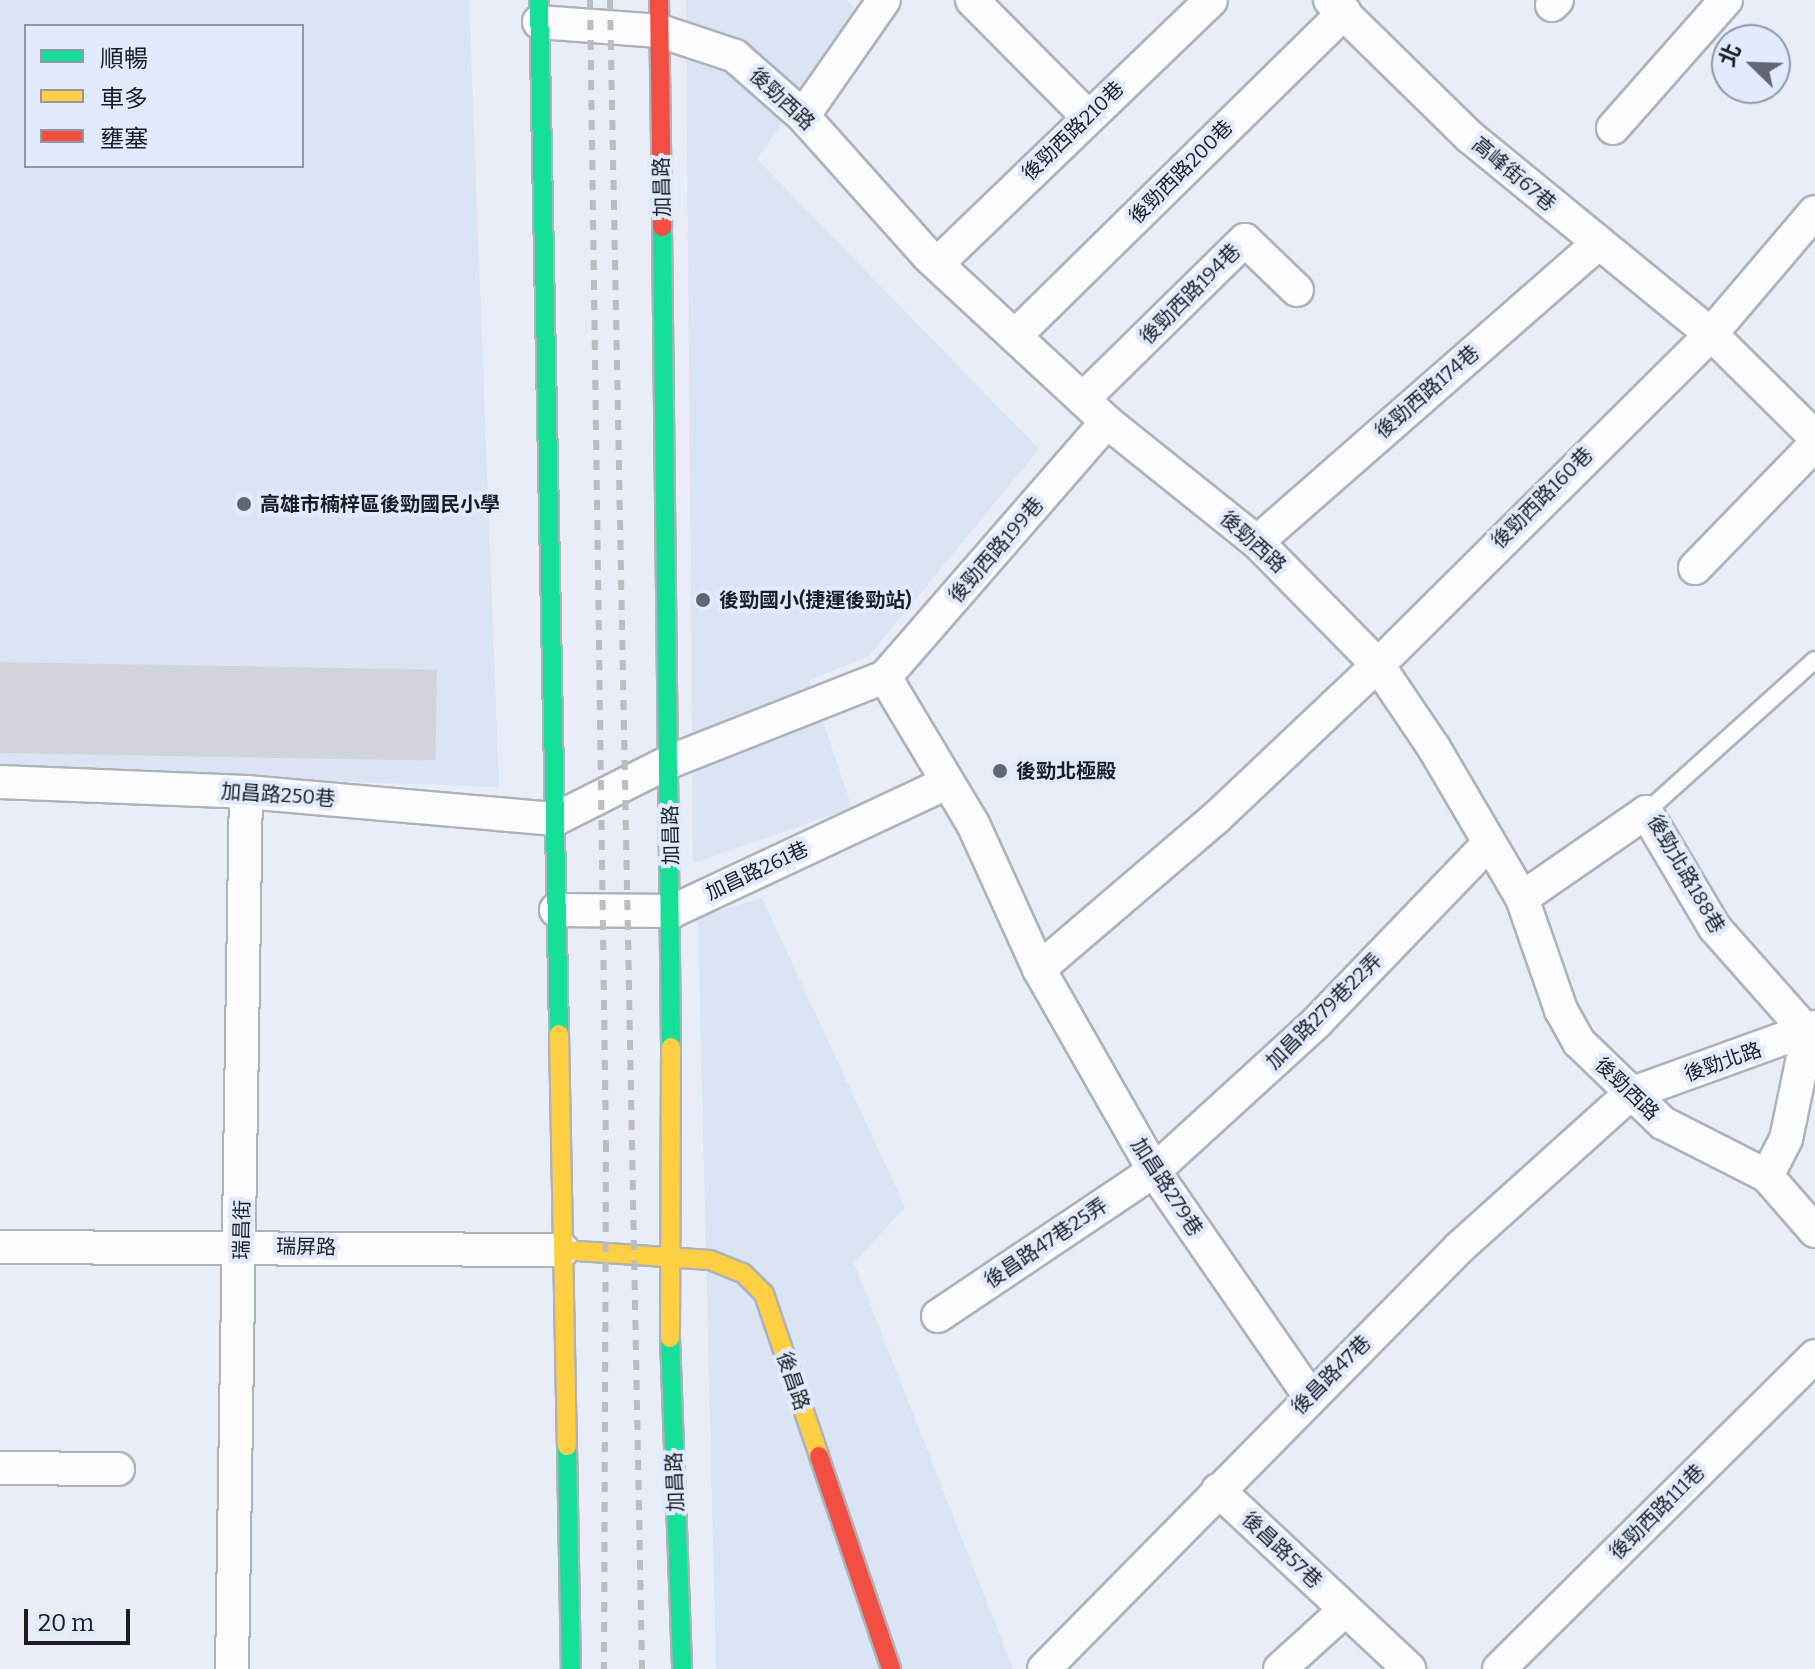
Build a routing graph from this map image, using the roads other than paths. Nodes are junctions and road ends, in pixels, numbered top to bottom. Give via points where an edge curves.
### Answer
1 (884, 0) edge
2 (972, 0) edge
3 (1211, 0) edge
4 (1726, 0) edge
5 (1337, 6) edge
6 (539, 11) edge
7 (660, 16) edge
8 (803, 116) junction
9 (1087, 116) junction
10 (1613, 128) dead end
11 (1815, 212) edge
12 (1598, 243) junction
13 (937, 264) junction
14 (1297, 290) dead end
15 (1018, 333) junction
16 (1711, 334) junction
17 (1083, 399) junction
18 (1107, 422) junction
19 (1815, 437) edge
20 (1815, 444) edge
21 (1257, 542) junction
22 (1695, 568) dead end
23 (1815, 660) edge
24 (1378, 665) junction
25 (885, 677) junction
26 (669, 762) junction
27 (0, 782) edge
28 (946, 783) junction
29 (246, 792) junction
30 (1646, 812) junction
31 (556, 819) junction
32 (1488, 844) junction
33 (1522, 898) junction
34 (556, 910) junction
35 (673, 911) junction
36 (1039, 969) junction
37 (1811, 1030) edge
38 (1630, 1094) junction
39 (1154, 1171) junction
40 (1767, 1176) junction
41 (1815, 1231) edge
42 (242, 1246) junction
43 (0, 1247) edge
44 (563, 1250) junction
45 (667, 1258) junction
46 (938, 1316) dead end
47 (1815, 1356) edge
48 (1310, 1396) junction
49 (0, 1468) edge
50 (118, 1469) dead end
51 (1218, 1490) junction
52 (1345, 1610) junction
53 (232, 1669) edge
54 (571, 1669) edge
55 (682, 1669) edge
56 (891, 1669) edge
57 (1044, 1669) edge
58 (1280, 1669) edge
59 (1409, 1669) edge
60 (1499, 1669) edge

1 - 8 street
2 - 9 street
3 - 9 street, 後勁西路210巷
4 - 10 street
5 - 12 street, 高峰街67巷 via 1470,137
5 - 15 street, 後勁西路200巷
6 - 7 street, 後勁西路
6 - 31 street
7 - 8 street, 後勁西路 via 735,56
7 - 26 street, 加昌路
8 - 13 street, 後勁西路
9 - 13 street, 後勁西路210巷
11 - 16 street, 後勁西路160巷
12 - 16 street, 高峰街67巷
12 - 21 street, 後勁西路174巷
13 - 15 street, 後勁西路
14 - 17 street, 後勁西路194巷 via 1245,240
15 - 17 street, 後勁西路
16 - 19 street, 高峰街67巷
16 - 24 street, 後勁西路160巷
17 - 18 street, 後勁西路
18 - 21 street, 後勁西路
18 - 25 street, 後勁西路199巷
20 - 22 street
21 - 24 street, 後勁西路
23 - 30 lane, 後勁北路188巷
24 - 32 street, 後勁西路
24 - 36 street via 1217,817
25 - 26 street
25 - 28 street, 加昌路279巷
26 - 31 street
26 - 35 street, 加昌路
27 - 29 street, 加昌路250巷
28 - 35 street, 加昌路261巷
28 - 36 street, 加昌路279巷 via 973,824
29 - 31 street, 加昌路250巷
29 - 42 street, 瑞昌街
30 - 33 street
30 - 37 street, 後勁北路188巷 via 1715,928
31 - 34 street
32 - 33 street, 後勁西路
32 - 39 street, 加昌路279巷22弄 via 1317,1022
33 - 38 street, 後勁西路 via 1561,1010 1579,1042
34 - 35 street, 加昌路261巷
34 - 44 street
35 - 45 street, 加昌路
36 - 39 street, 加昌路279巷
37 - 38 street, 後勁北路
37 - 40 street via 1786,1139
38 - 40 street, 後勁西路 via 1687,1139
38 - 48 street, 後昌路47巷 via 1459,1248
39 - 46 street, 後昌路47巷25弄
39 - 48 street, 加昌路279巷
40 - 41 street, 後勁西路
42 - 43 street, 瑞屏路
42 - 44 street, 瑞屏路
42 - 53 street, 瑞昌街
44 - 45 street, 後昌路
44 - 54 street
45 - 55 street, 加昌路
45 - 56 street, 後昌路 via 710,1260 743,1273 764,1294
47 - 60 street, 後勁西路111巷
48 - 51 street, 後昌路47巷
49 - 50 street
51 - 52 street, 後昌路57巷
51 - 57 street, 後昌路47巷
52 - 58 street
52 - 59 street, 後昌路57巷

